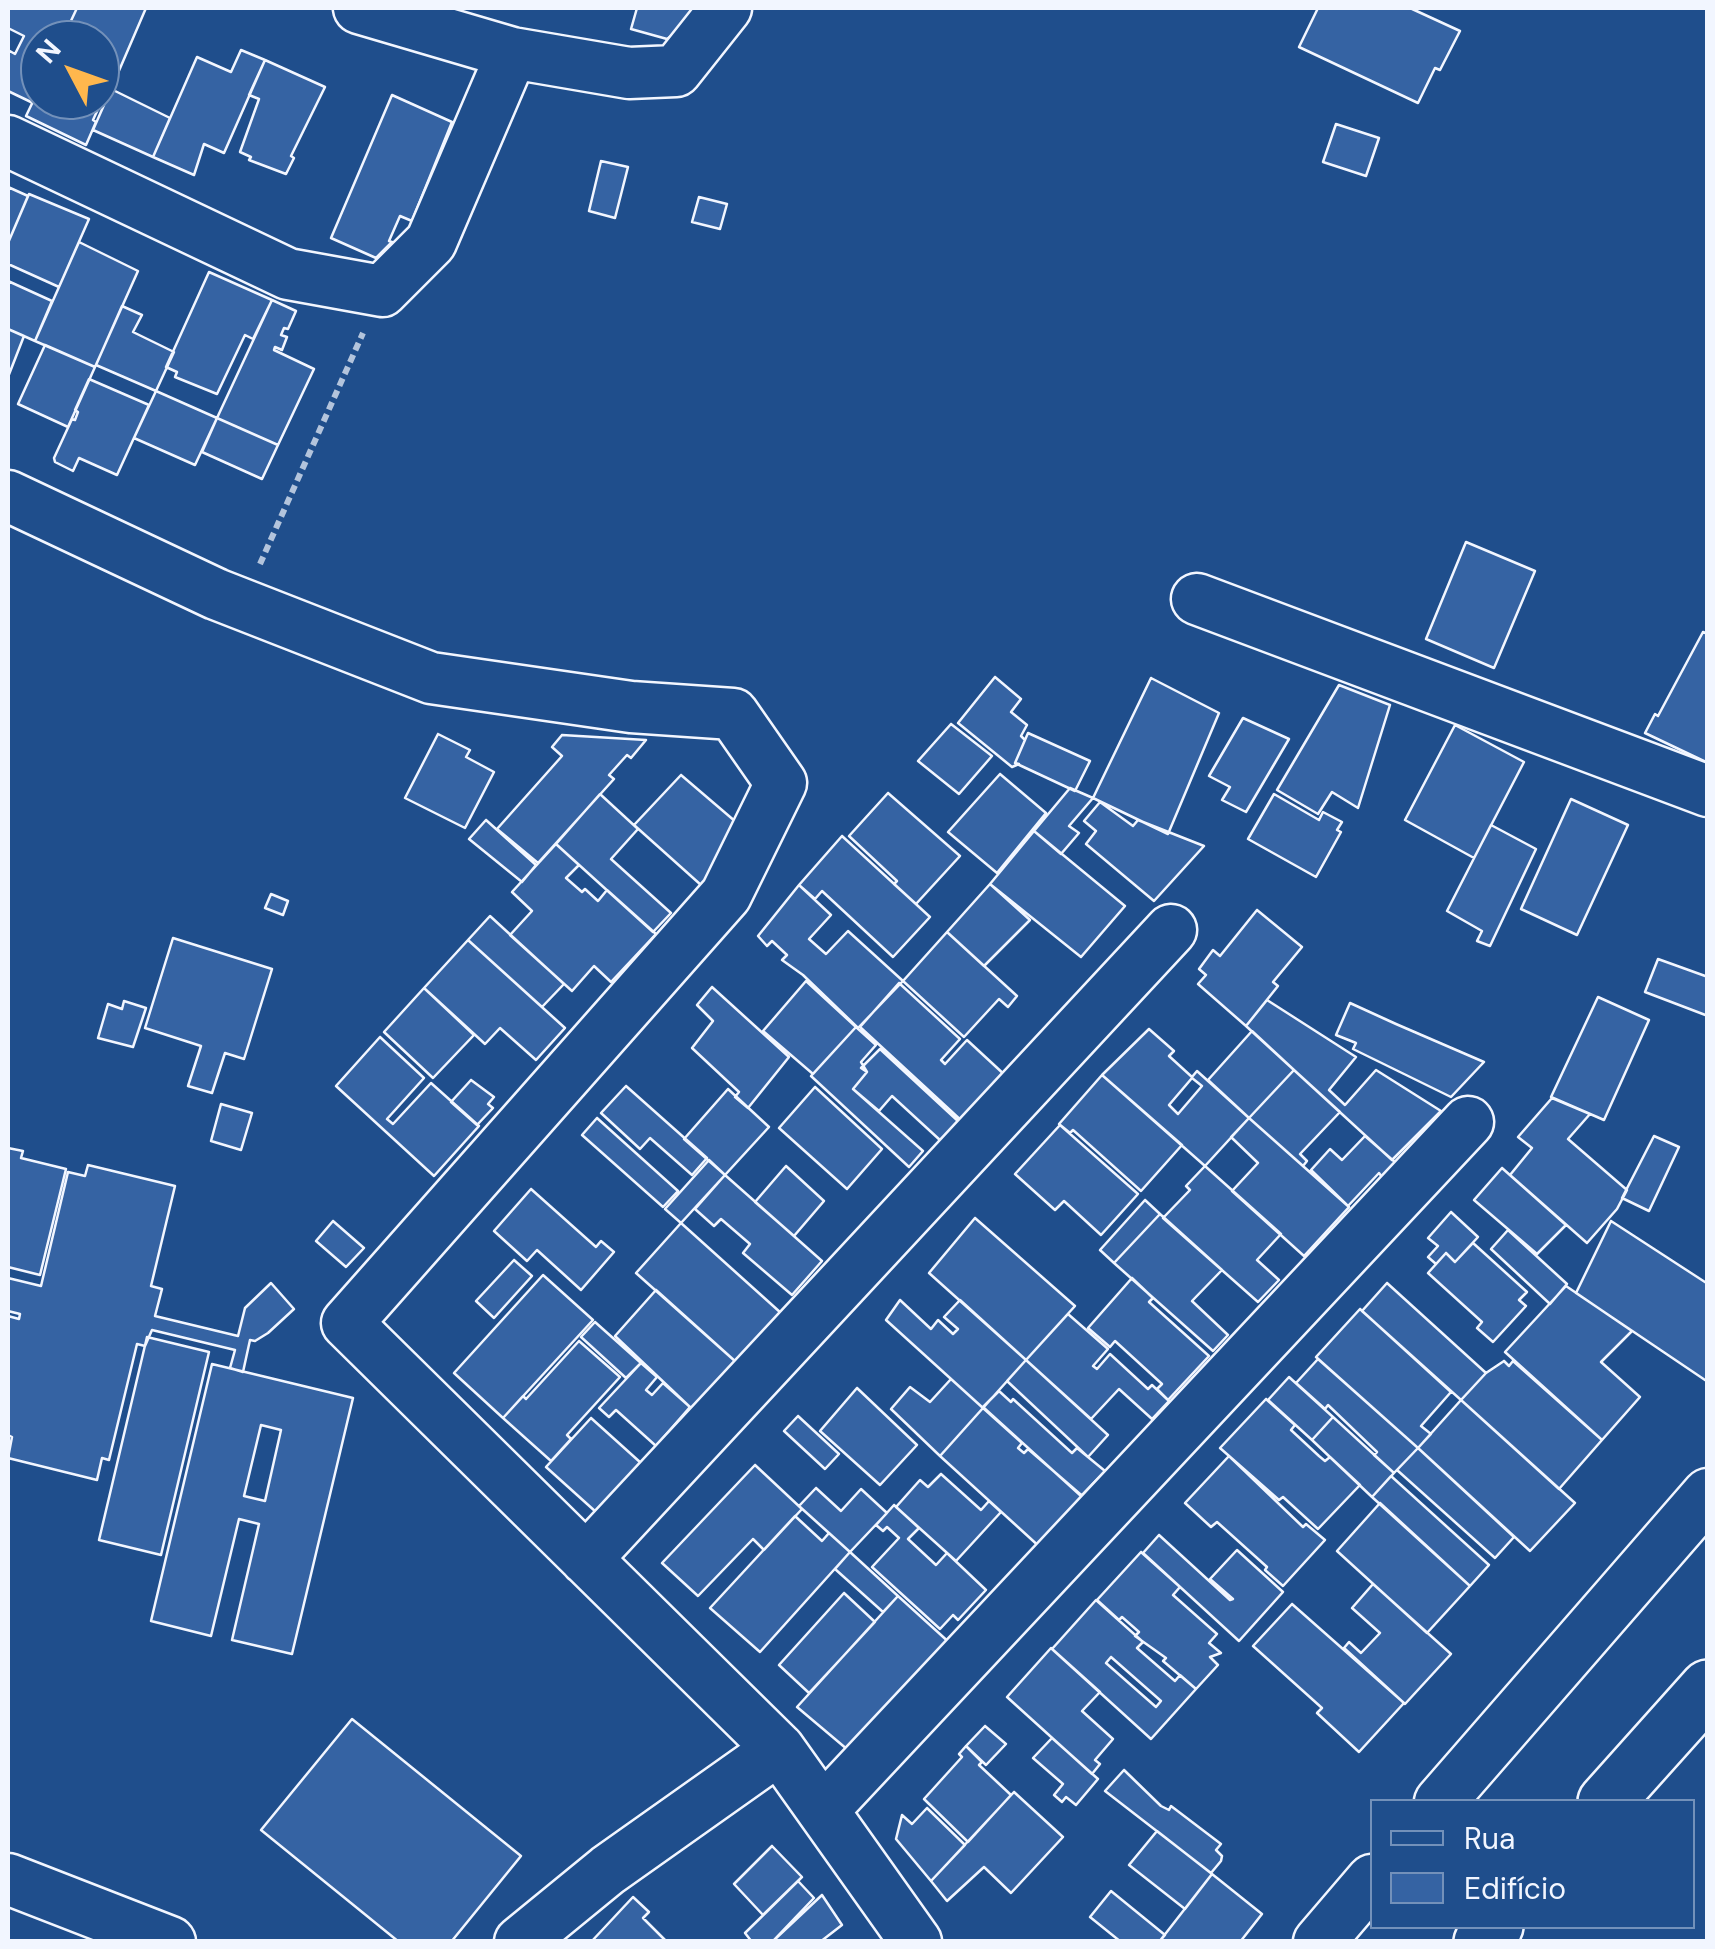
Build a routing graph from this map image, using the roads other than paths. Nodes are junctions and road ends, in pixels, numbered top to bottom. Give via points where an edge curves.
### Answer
1 (359, 8) edge
2 (726, 8) edge
3 (512, 53) junction
4 (8, 141) edge
5 (8, 496) edge
6 (1197, 599) dead end
7 (1708, 791) edge
8 (1171, 930) dead end
9 (1468, 1122) dead end
10 (1708, 1494) edge
11 (586, 1559) junction
12 (1708, 1688) edge
13 (779, 1749) junction
14 (1443, 1799) edge
15 (1609, 1799) edge
16 (823, 1810) junction
17 (8, 1879) edge
18 (1370, 1882) edge
19 (170, 1942) edge
20 (520, 1942) edge
21 (916, 1942) edge
22 (1319, 1942) edge

1 - 3 street
2 - 3 street via 676,71 629,73
3 - 4 street via 431,242 382,291 288,274
5 - 11 street via 242,604 430,678 631,707 733,714 781,783 726,895 346,1323
6 - 7 street
8 - 11 street
9 - 16 street
10 - 14 street
11 - 13 street
12 - 15 main road
13 - 16 street
13 - 20 street via 608,1870
16 - 21 street
17 - 19 street
18 - 22 street

